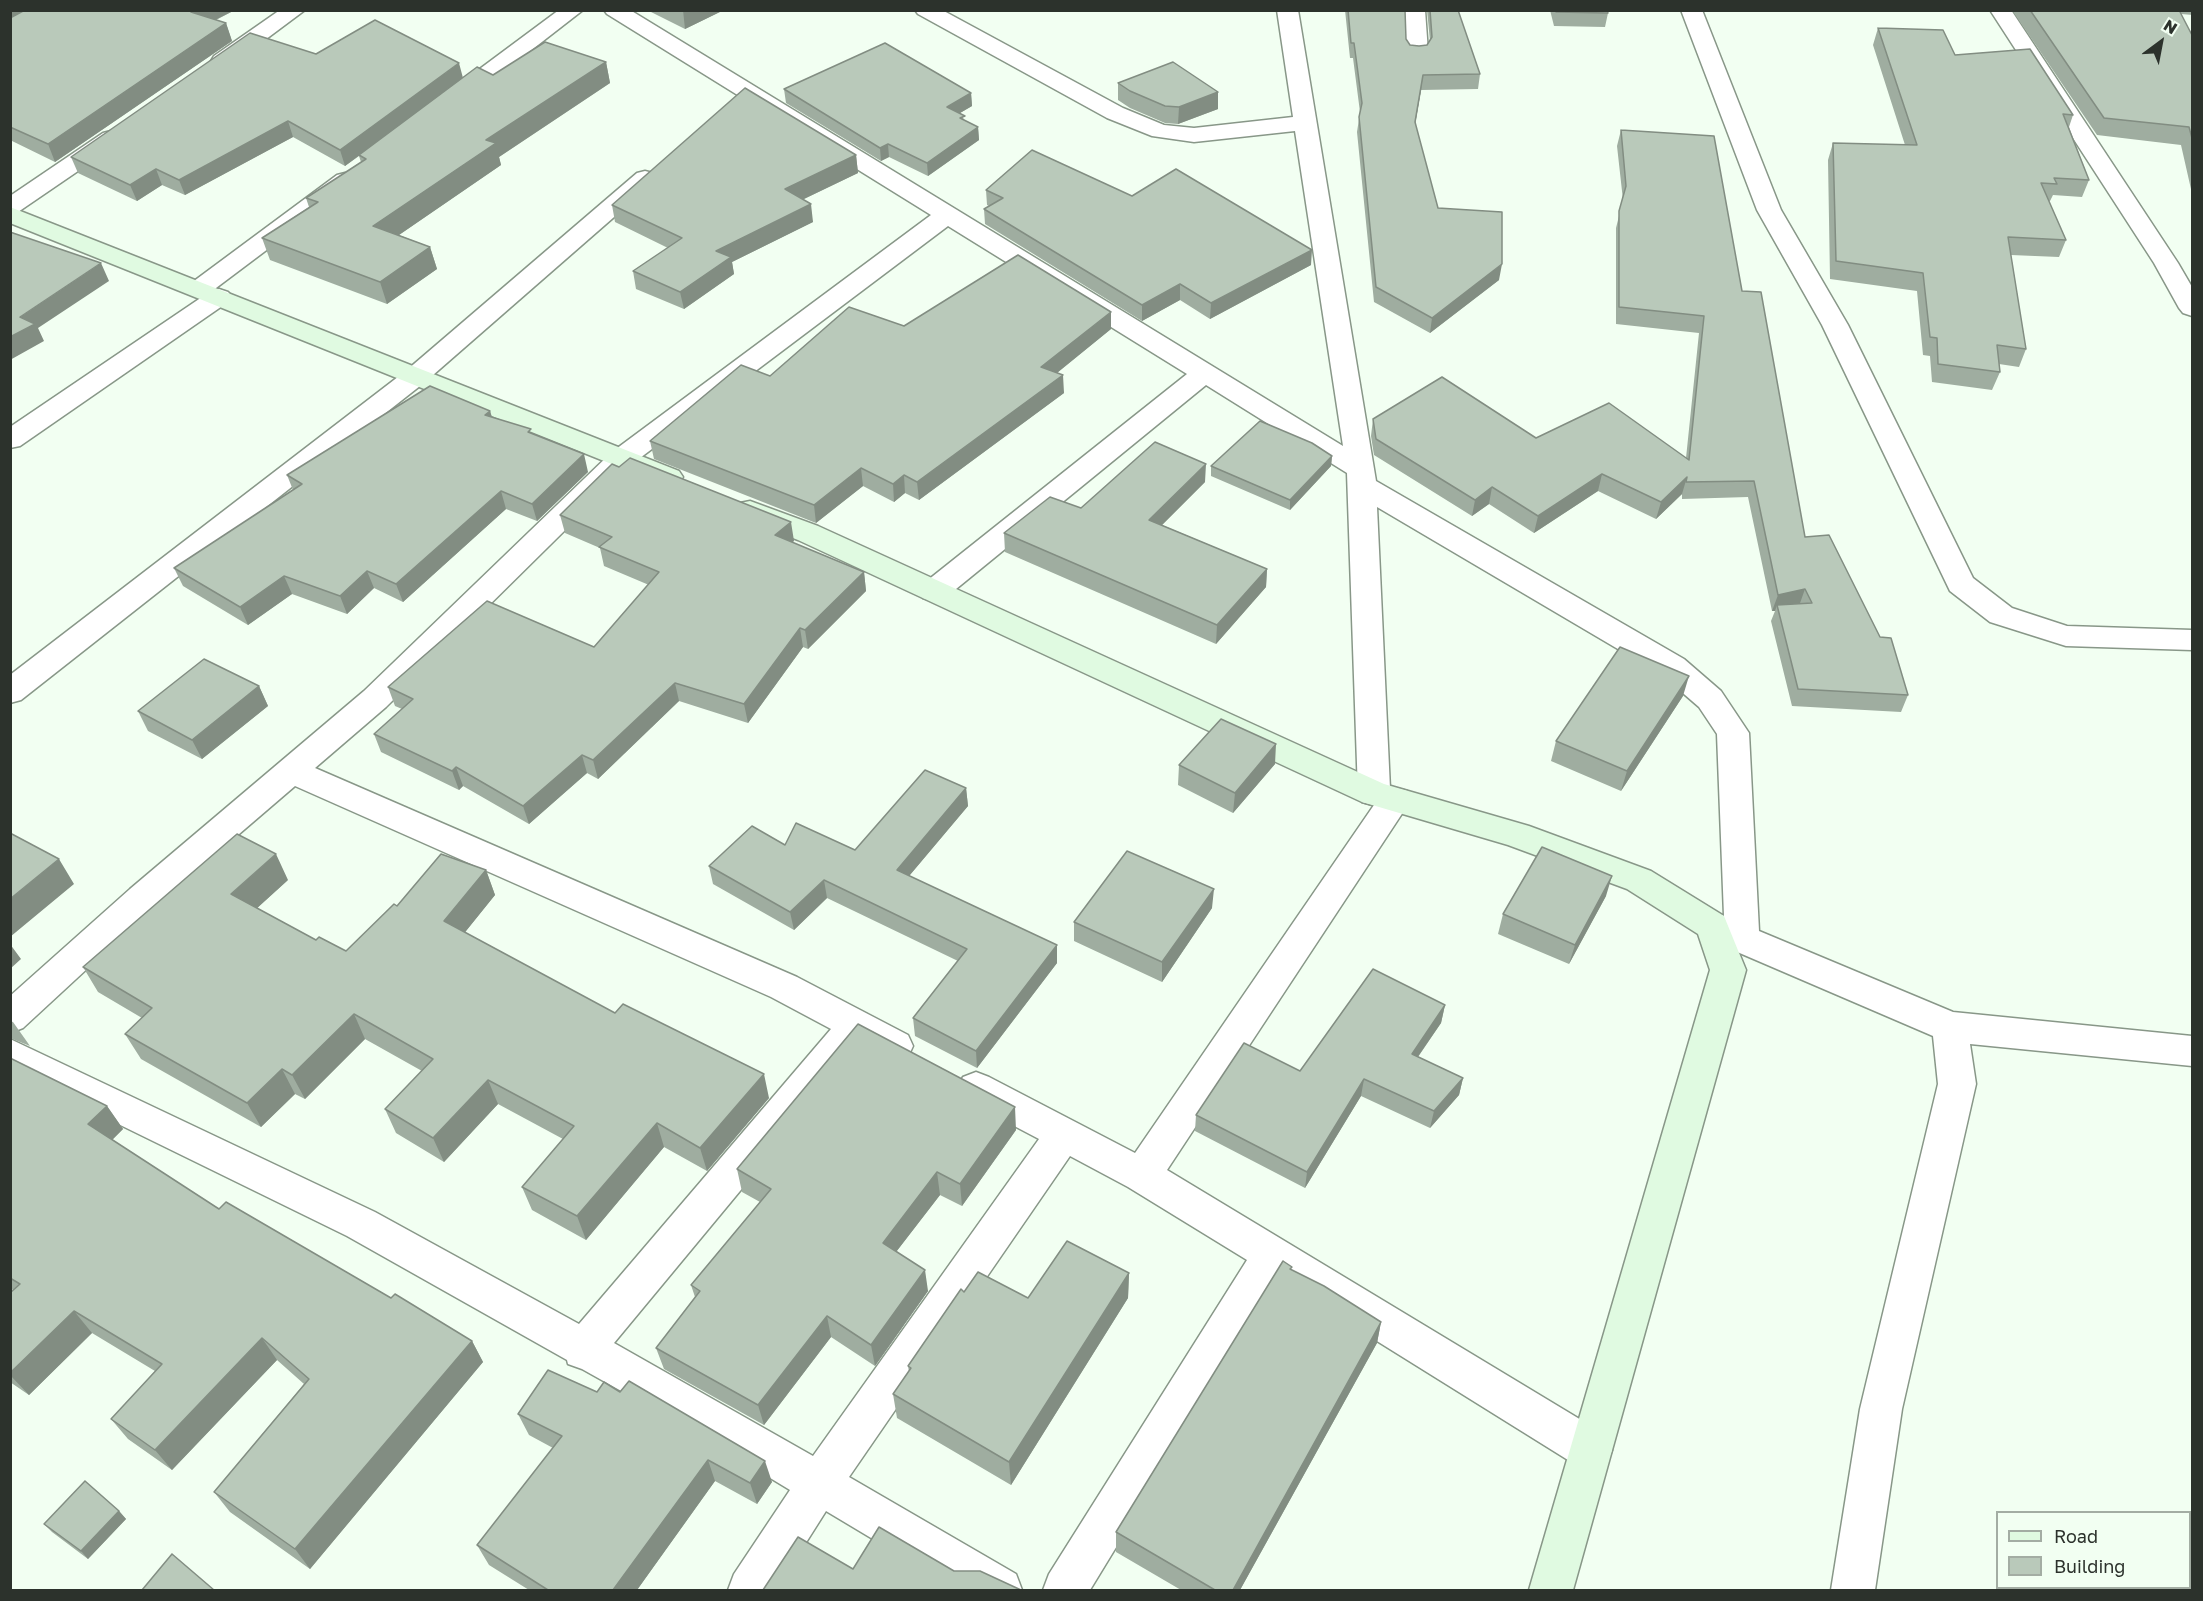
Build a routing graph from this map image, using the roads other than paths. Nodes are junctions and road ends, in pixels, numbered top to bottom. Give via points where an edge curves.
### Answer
1 (295, 10) edge
2 (573, 10) edge
3 (614, 10) edge
4 (926, 10) edge
5 (1287, 10) edge
6 (1414, 10) edge
7 (1691, 10) edge
8 (2000, 10) edge
9 (1417, 52) edge
10 (207, 71) edge
11 (439, 110) edge
12 (1305, 123) junction
13 (128, 126) edge
14 (665, 160) edge
15 (362, 167) edge
16 (10, 207) edge
17 (10, 214) edge
18 (947, 215) junction
19 (209, 293) junction
20 (2193, 308) edge
21 (1205, 373) junction
22 (416, 376) junction
23 (10, 440) edge
24 (622, 458) junction
25 (1361, 477) junction
26 (934, 591) junction
27 (2193, 640) edge
28 (10, 693) edge
29 (291, 771) junction
30 (1385, 797) junction
31 (1727, 932) junction
32 (10, 1018) edge
33 (856, 1025) junction
34 (1950, 1027) junction
35 (2193, 1051) edge
36 (10, 1054) edge
37 (1064, 1134) junction
38 (1142, 1175) junction
39 (1272, 1255) junction
40 (583, 1350) junction
41 (1591, 1450) junction
42 (819, 1484) junction
43 (750, 1590) edge
44 (1000, 1590) edge
45 (1065, 1590) edge
46 (1551, 1590) edge
47 (1853, 1590) edge

1 - 10 street
2 - 11 street
3 - 18 street via 737,98
4 - 12 street via 1114,113 1160,131 1194,135
5 - 12 street
6 - 9 street
7 - 27 street via 1769,210 1834,325 1961,584 2001,615 2066,636
8 - 20 street
12 - 25 street
13 - 16 street
14 - 22 street
15 - 19 street
17 - 19 street
18 - 21 street
18 - 24 street
19 - 22 street
19 - 23 street
21 - 25 street
21 - 26 street
22 - 24 street
22 - 28 street
24 - 26 street via 808,533
24 - 29 street via 375,699
25 - 30 street
25 - 31 street via 1673,668 1710,699 1732,733
26 - 30 street
29 - 32 street
29 - 33 street via 784,987
30 - 31 street via 1517,835 1639,880
30 - 38 street
31 - 34 street
31 - 41 street via 1728,970
33 - 37 street
33 - 40 street
34 - 35 street
34 - 47 street via 1957,1084 1881,1409
36 - 40 street via 361,1224
37 - 38 street
37 - 42 street
38 - 39 street
39 - 41 street
39 - 45 street
40 - 42 street via 706,1416
41 - 46 street
42 - 43 street
42 - 44 street

